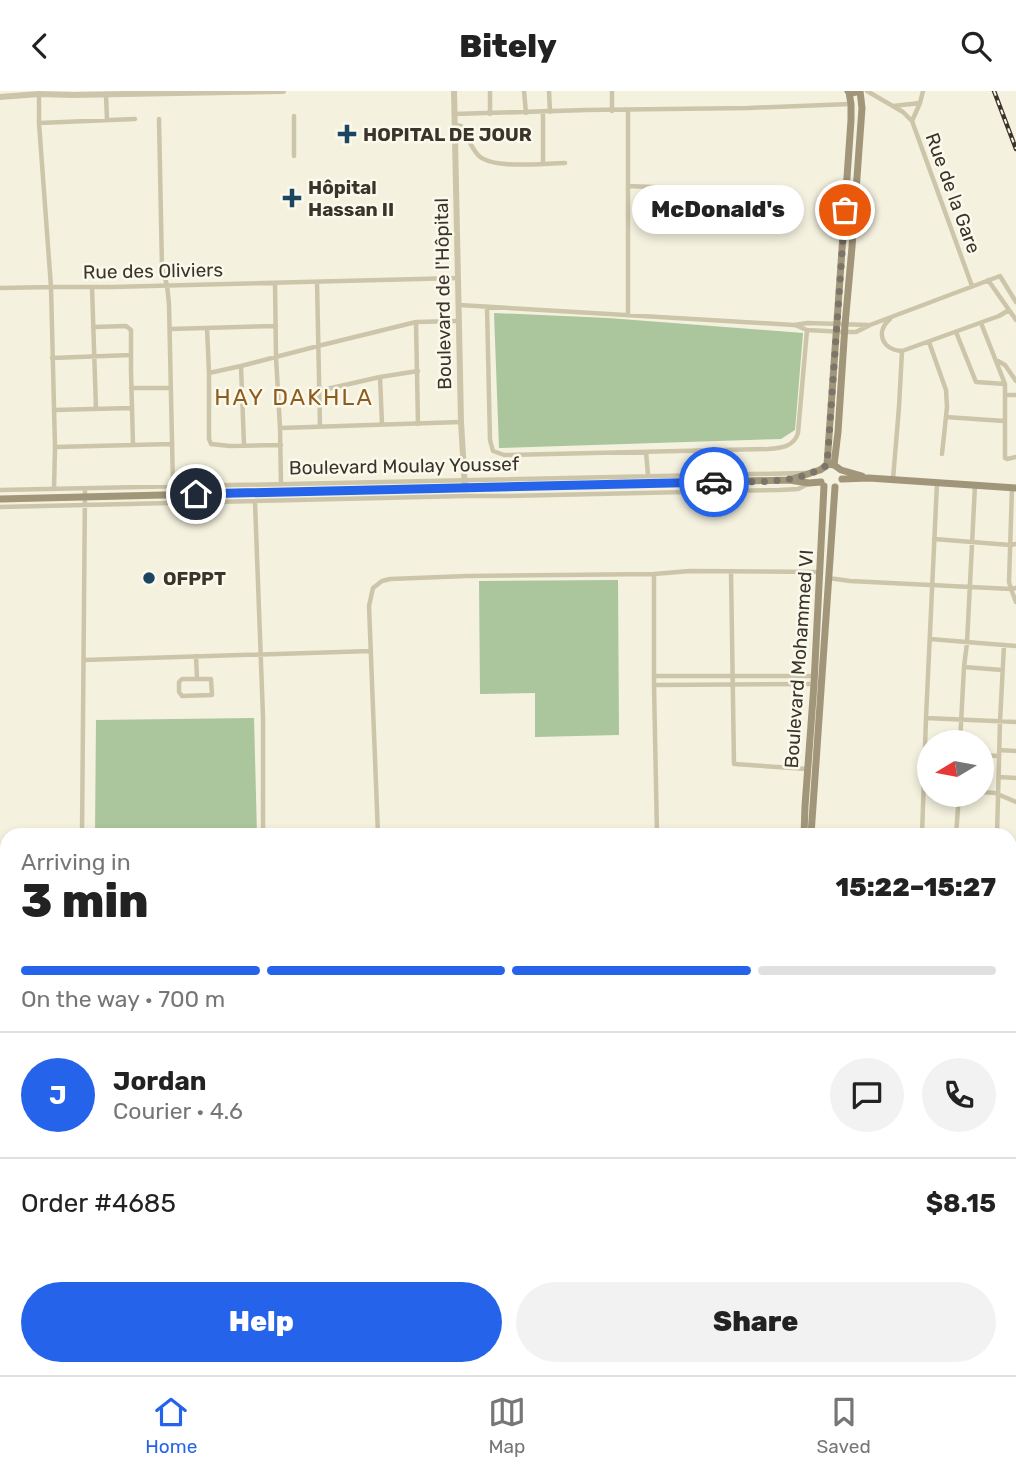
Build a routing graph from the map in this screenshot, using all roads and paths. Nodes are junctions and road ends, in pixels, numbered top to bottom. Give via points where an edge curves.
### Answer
1 (282, 91) edge
2 (454, 91) edge
3 (490, 91) edge
4 (524, 91) edge
5 (550, 91) edge
6 (612, 91) edge
7 (848, 91) edge
8 (860, 91) edge
9 (867, 91) edge
10 (923, 91) edge
11 (39, 92) edge
12 (179, 92) edge
13 (93, 93) edge
14 (134, 93) edge
15 (1, 95) edge
16 (106, 95) junction
17 (920, 103) junction
18 (851, 104) junction
19 (893, 107) junction
20 (628, 110) junction
21 (612, 111) junction
22 (550, 112) junction
23 (526, 113) junction
24 (543, 113) junction
25 (454, 114) junction
26 (491, 114) junction
27 (294, 116) dead end
28 (159, 118) dead end
29 (107, 120) junction
30 (135, 120) dead end
31 (912, 121) junction
32 (39, 123) junction
33 (454, 125) junction
34 (295, 156) dead end
35 (543, 163) junction
36 (565, 163) dead end
37 (628, 186) junction
38 (779, 192) dead end
39 (458, 278) junction
40 (988, 280) junction
41 (317, 282) junction
42 (275, 283) junction
43 (167, 285) junction
44 (92, 286) junction
45 (972, 286) junction
46 (51, 287) junction
47 (0, 288) edge
48 (1016, 302) edge
49 (458, 305) junction
50 (487, 307) junction
51 (1009, 310) junction
52 (628, 314) junction
53 (893, 316) junction
54 (1016, 320) edge
55 (458, 321) junction
56 (416, 322) junction
57 (981, 323) junction
58 (794, 325) junction
59 (869, 325) junction
60 (276, 326) junction
61 (93, 327) junction
62 (207, 328) junction
63 (840, 328) junction
64 (170, 329) junction
65 (807, 330) junction
66 (956, 332) junction
67 (882, 336) junction
68 (929, 342) junction
69 (318, 346) junction
70 (902, 351) junction
71 (94, 355) junction
72 (131, 355) junction
73 (276, 357) junction
74 (52, 358) junction
75 (996, 359) junction
76 (241, 366) junction
77 (418, 371) junction
78 (209, 373) junction
79 (380, 377) junction
80 (1016, 381) edge
81 (1005, 384) junction
82 (131, 388) junction
83 (171, 388) junction
84 (318, 391) junction
85 (1006, 395) junction
86 (1016, 395) edge
87 (132, 408) junction
88 (54, 409) junction
89 (96, 409) junction
90 (946, 417) junction
91 (1004, 421) junction
92 (461, 422) junction
93 (418, 423) junction
94 (382, 424) junction
95 (320, 426) junction
96 (280, 428) junction
97 (172, 444) junction
98 (133, 445) junction
99 (244, 445) junction
100 (281, 445) junction
101 (55, 447) junction
102 (646, 452) junction
103 (942, 454) dead end
104 (1016, 457) edge
105 (830, 467) junction
106 (808, 474) junction
107 (648, 475) junction
108 (869, 478) junction
109 (789, 479) junction
110 (842, 479) junction
111 (893, 480) junction
112 (937, 483) junction
113 (281, 484) junction
114 (809, 484) junction
115 (823, 484) junction
116 (975, 485) junction
117 (173, 487) junction
118 (835, 487) junction
119 (1014, 487) edge
120 (465, 488) junction
121 (0, 489) edge
122 (54, 489) junction
123 (43, 494) junction
124 (85, 497) junction
125 (0, 499) edge
126 (256, 502) junction
127 (0, 507) edge
128 (934, 539) junction
129 (972, 542) junction
130 (1013, 544) edge
131 (731, 571) junction
132 (820, 572) junction
133 (654, 574) junction
134 (828, 578) junction
135 (932, 586) junction
136 (970, 588) junction
137 (1014, 589) edge
138 (1016, 602) edge
139 (930, 639) junction
140 (967, 643) junction
141 (1004, 645) junction
142 (1016, 646) edge
143 (372, 651) junction
144 (260, 655) junction
145 (196, 656) junction
146 (84, 660) junction
147 (964, 667) junction
148 (1002, 670) junction
149 (733, 675) junction
150 (654, 676) junction
151 (699, 676) junction
152 (197, 679) junction
153 (814, 680) junction
154 (733, 683) junction
155 (699, 684) junction
156 (654, 685) junction
157 (926, 718) junction
158 (960, 719) junction
159 (1000, 722) junction
160 (1016, 722) edge
161 (926, 730) edge
162 (960, 730) edge
163 (1016, 751) edge
164 (999, 753) junction
165 (994, 754) edge
166 (807, 769) junction
167 (999, 777) junction
168 (1016, 778) edge
169 (994, 794) edge
170 (999, 795) junction
171 (1016, 801) edge
172 (924, 807) edge
173 (958, 807) edge
174 (82, 828) edge
175 (263, 828) edge
176 (378, 828) edge
177 (657, 828) edge
178 (804, 828) edge
179 (811, 828) edge
180 (923, 828) edge
181 (957, 828) edge
182 (997, 828) edge
183 (0, 1240) edge
184 (0, 1294) edge
185 (0, 1301) edge

1 - 12 street
2 - 25 street, Boulevard de l'Hôpital
3 - 26 street
4 - 23 street
5 - 22 street
6 - 21 street
7 - 8 main road
7 - 18 main road
8 - 63 main road via 852,247
9 - 19 street, Rue de la Gare
10 - 17 street
11 - 13 street
11 - 15 street
11 - 32 street
12 - 14 street
13 - 16 street
14 - 16 street
16 - 29 street
17 - 19 street
17 - 31 street
18 - 20 street
18 - 63 main road
19 - 31 street, Rue de la Gare
20 - 21 street
20 - 37 street
21 - 22 street
22 - 24 street
23 - 24 street
23 - 26 street
24 - 35 street
25 - 26 street
25 - 33 street, Boulevard de l'Hôpital
27 - 34 street
28 - 43 street via 162,268
29 - 30 street
29 - 32 street
31 - 45 street, Rue de la Gare
32 - 46 street
33 - 35 street via 461,126 480,157 506,165
33 - 39 street, Boulevard de l'Hôpital
35 - 36 street
37 - 38 street
37 - 52 street
39 - 41 street, Rue des Oliviers
39 - 49 street, Boulevard de l'Hôpital
40 - 45 street
40 - 48 street via 1000,276
40 - 51 street
41 - 42 street, Rue des Oliviers
41 - 69 street
42 - 43 street, Rue des Oliviers
42 - 60 street
43 - 44 street, Rue des Oliviers
43 - 64 street
44 - 46 street, Rue des Oliviers
44 - 61 street
45 - 53 street
46 - 47 street, Rue des Oliviers
46 - 74 street
49 - 50 street
49 - 55 street, Boulevard de l'Hôpital
50 - 52 street
50 - 102 street via 489,440 493,451 504,455
51 - 54 street
51 - 57 street
52 - 58 street
53 - 59 street
53 - 67 street via 884,325
55 - 56 street
55 - 92 street, Boulevard de l'Hôpital
56 - 69 street
56 - 77 street
57 - 66 street
57 - 75 street
58 - 63 street
58 - 65 street
59 - 63 street via 856,332
59 - 67 street via 877,327
60 - 62 street
60 - 73 street
61 - 71 street
61 - 72 street via 129,327
62 - 64 street
62 - 78 street
63 - 65 street
63 - 105 main road via 838,432
64 - 83 street
65 - 102 street via 798,433 793,443 768,449
66 - 68 street
66 - 81 street via 976,381
67 - 70 street via 890,348
68 - 70 street
68 - 90 street via 946,390
69 - 73 street
69 - 84 street
70 - 111 street
71 - 72 street
71 - 74 street
71 - 89 street
72 - 82 street
73 - 76 street
73 - 96 street
74 - 88 street
75 - 80 street
75 - 81 street
76 - 78 street
76 - 99 street
77 - 79 street
77 - 93 street
78 - 99 street via 209,442
79 - 84 street
79 - 94 street
81 - 85 street
82 - 83 street
82 - 87 street
83 - 97 street
84 - 95 street
85 - 86 street
85 - 91 street
87 - 89 street
87 - 98 street
88 - 89 street
88 - 101 street
90 - 91 street
90 - 103 street
91 - 104 street via 1005,458
92 - 93 street
92 - 120 street, Boulevard de l'Hôpital
93 - 94 street
94 - 95 street
95 - 96 street
96 - 100 street
97 - 98 street
97 - 117 street
98 - 101 street
99 - 100 street
100 - 113 street
101 - 122 street
102 - 107 street
105 - 106 main road, Boulevard Moulay Youssef
105 - 108 main road
105 - 110 main road
105 - 115 main road, Boulevard Mohammed VI via 819,477
106 - 107 street, Boulevard Moulay Youssef
106 - 109 main road, Boulevard Moulay Youssef
107 - 120 street, Boulevard Moulay Youssef via 486,479
108 - 110 main road
108 - 111 main road
109 - 114 main road, Boulevard Moulay Youssef
109 - 120 main road, Boulevard Moulay Youssef
110 - 118 main road
111 - 112 main road
112 - 116 main road
112 - 128 street
113 - 117 street, Boulevard Moulay Youssef
113 - 120 street, Boulevard Moulay Youssef
114 - 115 main road, Boulevard Moulay Youssef
114 - 120 street, Boulevard Moulay Youssef via 775,490 505,496
115 - 118 main road, Boulevard Moulay Youssef
115 - 132 main road, Boulevard Mohammed VI
116 - 119 main road
116 - 129 street
117 - 124 street, Boulevard Moulay Youssef
118 - 134 main road, Boulevard Mohammed VI
119 - 130 street
120 - 124 main road, Boulevard Moulay Youssef
120 - 126 street, Boulevard Moulay Youssef
121 - 123 street, Boulevard Moulay Youssef
122 - 123 street, Boulevard Moulay Youssef
122 - 124 street, Boulevard Moulay Youssef
123 - 124 main road, Boulevard Moulay Youssef
123 - 125 main road, Boulevard Moulay Youssef
124 - 126 street, Boulevard Moulay Youssef
124 - 127 street, Boulevard Moulay Youssef
124 - 146 street
126 - 144 street
128 - 129 street
128 - 135 street
129 - 130 street
129 - 136 street
130 - 137 street via 1009,582
131 - 132 street
131 - 133 street
131 - 149 street
132 - 153 main road, Boulevard Mohammed VI
133 - 143 street via 390,579 371,594
133 - 150 street
134 - 135 street
134 - 179 main road, Boulevard Mohammed VI
135 - 136 street
135 - 139 street
136 - 137 street
136 - 140 street
137 - 138 street
139 - 140 street
139 - 157 street
140 - 141 street
140 - 147 street
141 - 142 street
141 - 148 street
143 - 144 street
143 - 176 street
144 - 145 street
144 - 175 street
145 - 146 street
145 - 152 street
146 - 174 street
147 - 148 street
147 - 158 street
148 - 159 street
149 - 151 street
149 - 153 street
149 - 154 street
150 - 151 street
150 - 156 street
151 - 155 street
152 - 152 street via 212,679 212,695 182,696 180,680
153 - 154 street
153 - 166 main road, Boulevard Mohammed VI
154 - 155 street
154 - 166 street via 734,764
155 - 156 street
156 - 177 street
157 - 158 street
157 - 161 street
158 - 159 street
158 - 162 street
159 - 160 street
159 - 164 street
163 - 164 street
164 - 165 street
164 - 167 street
166 - 178 main road, Boulevard Mohammed VI
167 - 168 street
167 - 170 street
169 - 170 street
170 - 171 street
170 - 182 street
172 - 180 street
173 - 181 street
183 - 184 street
184 - 185 street

